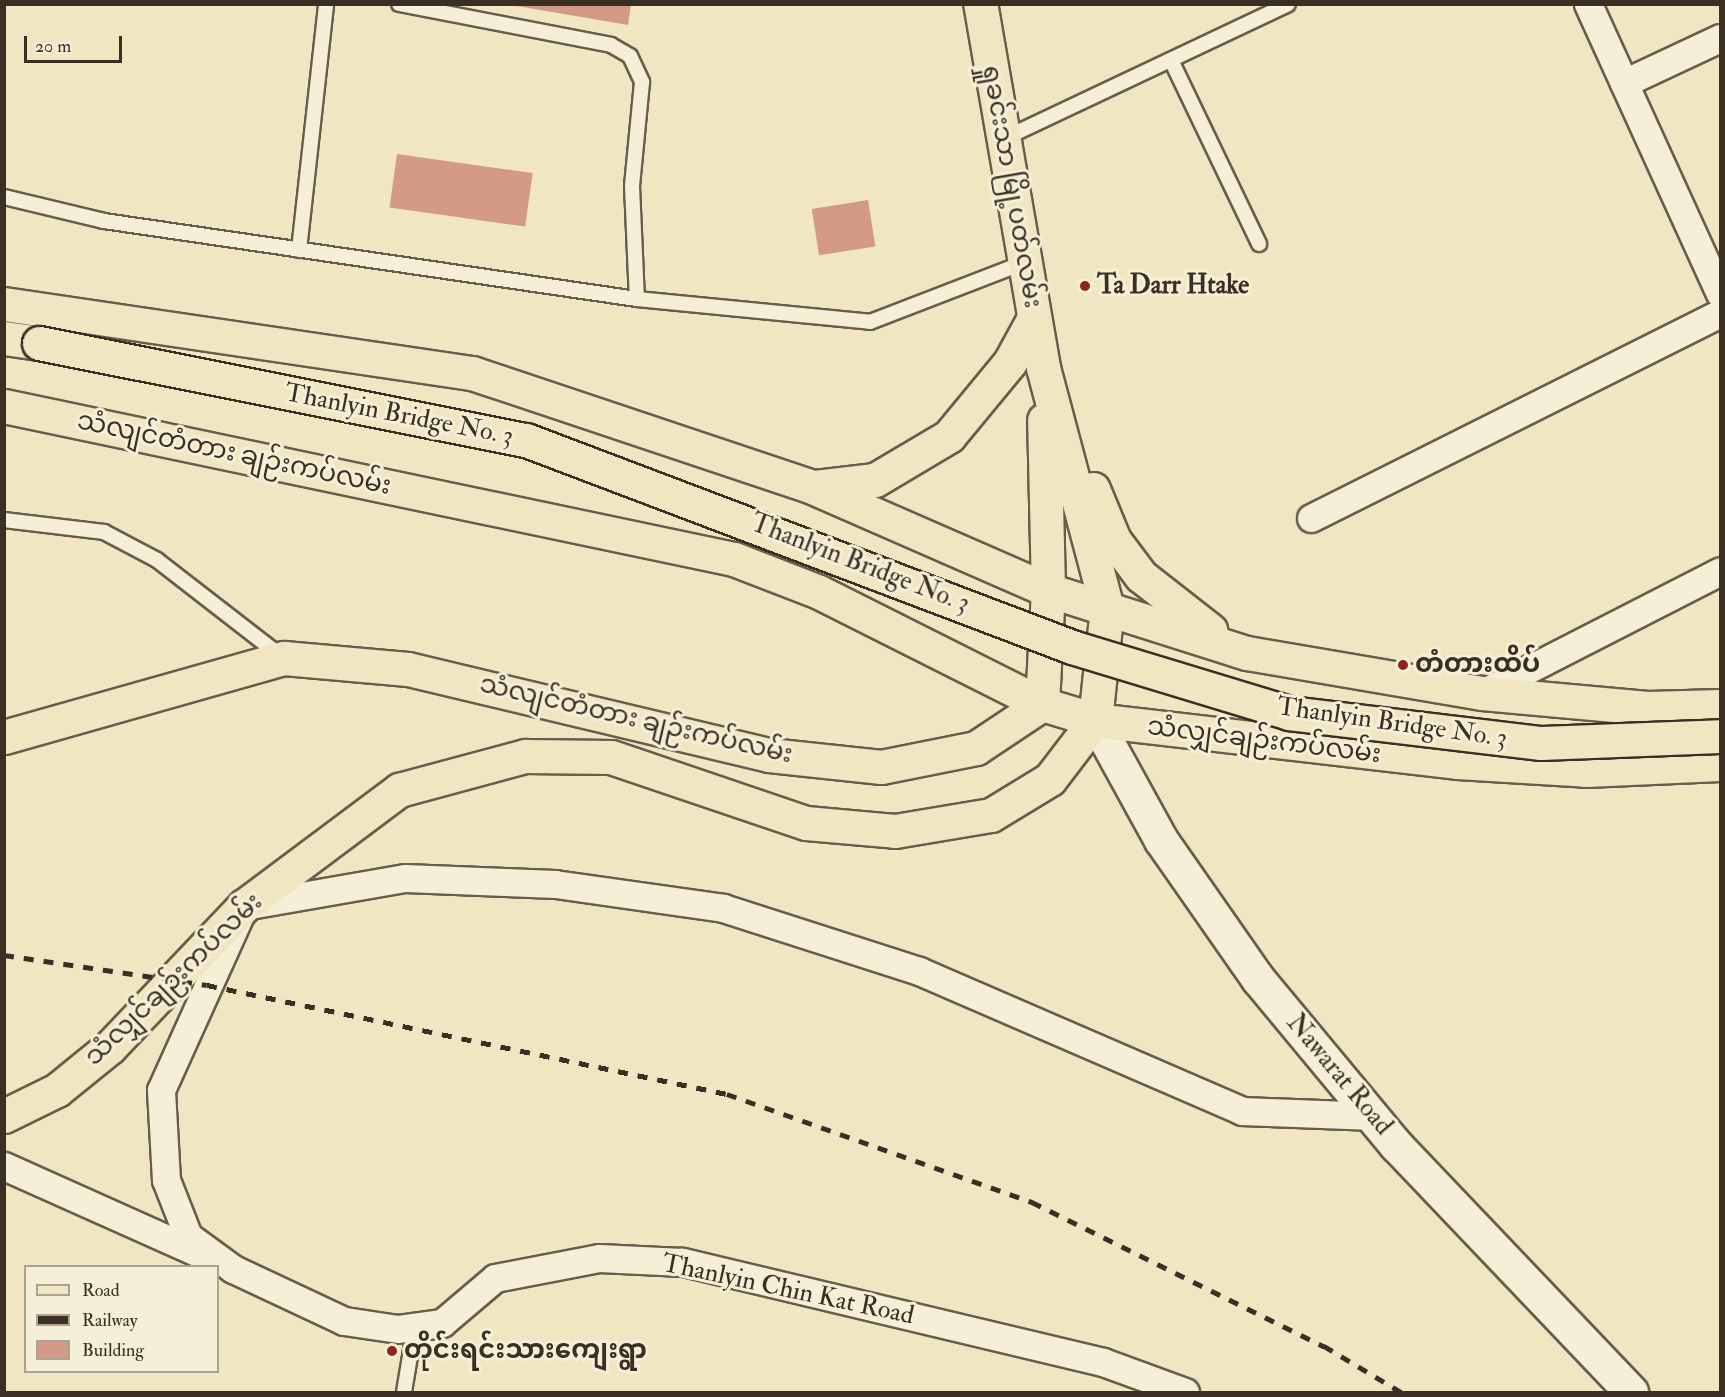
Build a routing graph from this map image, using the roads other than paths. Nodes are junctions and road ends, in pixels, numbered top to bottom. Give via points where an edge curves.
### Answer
1 (326, 4) edge
2 (399, 4) edge
3 (980, 4) edge
4 (1288, 4) edge
5 (1588, 4) edge
6 (1720, 38) edge
7 (1171, 60) junction
8 (1624, 83) junction
9 (1003, 139) junction
10 (4, 197) edge
11 (1259, 244) dead end
12 (299, 250) junction
13 (1023, 263) junction
14 (1720, 293) edge
15 (637, 299) junction
16 (4, 304) edge
17 (1720, 313) edge
18 (1034, 318) junction
19 (4, 338) edge
20 (1043, 367) junction
21 (4, 406) edge
22 (812, 487) junction
23 (1311, 518) dead end
24 (4, 520) edge
25 (1720, 572) edge
26 (1048, 590) junction
27 (1107, 608) junction
28 (1247, 652) junction
29 (284, 658) junction
30 (1482, 693) junction
31 (1042, 704) junction
32 (1720, 706) edge
33 (1095, 720) junction
34 (1720, 736) edge
35 (4, 738) edge
36 (1720, 764) edge
37 (244, 906) junction
38 (4, 1116) edge
39 (1374, 1116) junction
40 (4, 1167) edge
41 (225, 1265) junction
42 (415, 1326) junction
43 (404, 1392) edge
44 (1185, 1392) edge
45 (1631, 1392) edge

1 - 12 lane
2 - 15 lane via 611,45 630,56 642,82 632,186
3 - 9 main road, ရှုခင်းသာ မြို့ပတ်လမ်း
4 - 7 lane
5 - 8 street
6 - 8 street
7 - 9 lane
7 - 11 lane
8 - 14 street
9 - 13 main road, ရှုခင်းသာ မြို့ပတ်လမ်း
10 - 12 lane via 104,221
12 - 15 lane
13 - 15 lane via 870,322
13 - 18 main road, ရှုခင်းသာ မြို့ပတ်လမ်း
16 - 22 main road via 472,373
17 - 23 street
18 - 20 main road, ရှုခင်းသာ မြို့ပတ်လမ်း
18 - 22 main road via 1010,363 949,436 875,480
19 - 34 main road, Thanlyin Bridge No. 3, bridge via 526,440 1072,646 1289,713 1541,743
20 - 26 main road, ရှုခင်းသာ မြို့ပတ်လမ်း
20 - 27 main road, ရှုခင်းသာ မြို့ပတ်လမ်း
20 - 28 main road via 1114,540 1141,576 1186,615
21 - 31 main road, သံလျင်တံတား ချဉ်းကပ်လမ်း via 734,559 819,592
22 - 26 main road
24 - 29 lane via 104,532 157,560
25 - 30 street
26 - 27 main road
26 - 31 main road
27 - 28 main road
27 - 33 main road
28 - 30 main road
29 - 31 main road, သံလျင်တံတား ချဉ်းကပ်လမ်း via 408,669 770,755 881,767 976,747
29 - 35 main road, သံလျင်တံတား ချဉ်းကပ်လမ်း
30 - 32 main road via 1647,708
31 - 33 main road, သံလျှင်ချဉ်းကပ်လမ်း
33 - 36 main road, သံလျှင်ချဉ်းကပ်လမ်း via 1468,763 1586,770
33 - 37 main road, သံလျှင်ချဉ်းကပ်လမ်း via 1050,779 992,815 896,831 806,823 611,757 525,756 399,790
33 - 39 main road, Nawarat Road via 1161,840 1258,979
37 - 38 main road, သံလျှင်ချဉ်းကပ်လမ်း via 110,1047 57,1090
37 - 39 street via 405,878 555,884 723,908 919,971 1242,1111
37 - 41 street via 161,1090 166,1180 188,1236
39 - 45 main road, Nawarat Road
40 - 41 street, Thanlyin Chin Kat Road
41 - 42 street, Thanlyin Chin Kat Road via 344,1320
42 - 43 lane
42 - 44 street, Thanlyin Chin Kat Road via 442,1323 495,1278 599,1258 682,1262 1103,1362

